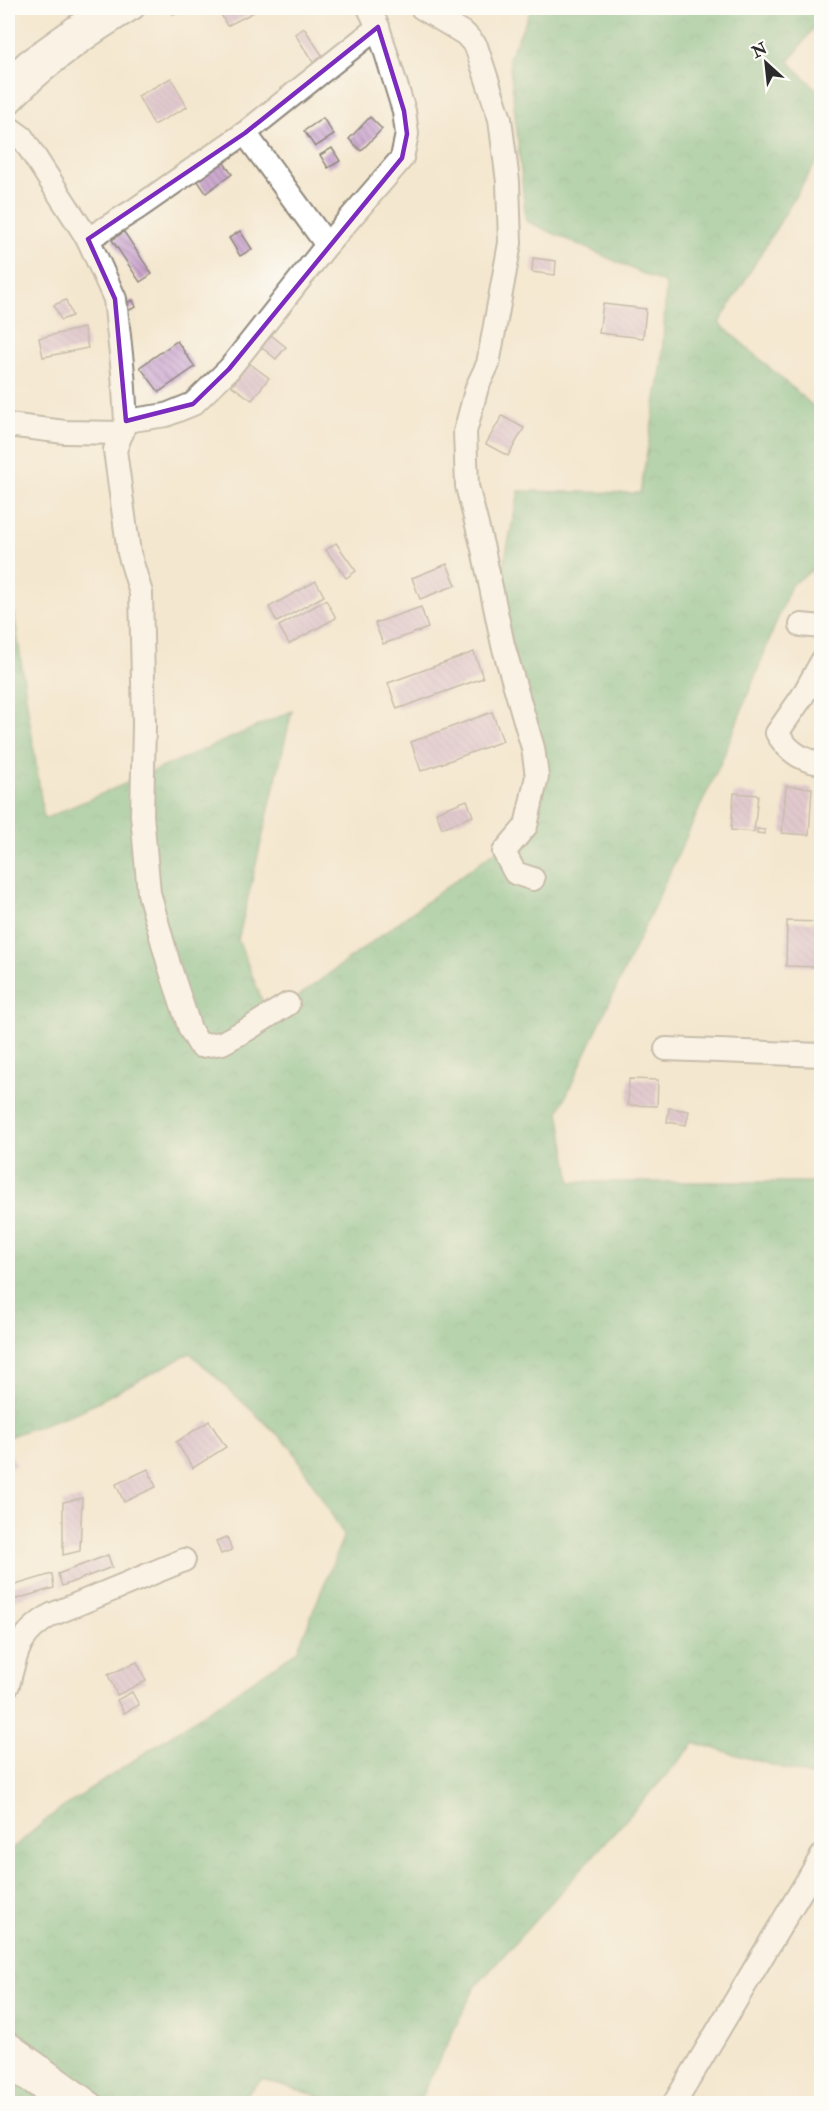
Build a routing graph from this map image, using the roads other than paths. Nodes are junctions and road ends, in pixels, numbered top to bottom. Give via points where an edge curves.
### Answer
1 (102, 8) edge
2 (133, 8) edge
3 (422, 8) edge
4 (373, 17) edge
5 (8, 80) edge
6 (8, 104) edge
7 (8, 127) edge
8 (245, 134) junction
9 (88, 239) junction
10 (327, 245) junction
11 (8, 425) edge
12 (124, 427) junction
13 (822, 661) edge
14 (822, 763) edge
15 (533, 879) dead end
16 (288, 1004) dead end
17 (666, 1049) dead end
18 (822, 1055) edge
19 (184, 1560) dead end
20 (8, 1685) edge
21 (822, 1856) edge
22 (8, 2043) edge
23 (8, 2067) edge
24 (65, 2103) edge
25 (93, 2103) edge
26 (674, 2103) edge

1 - 5 street
2 - 6 street via 57,61
3 - 15 street via 465,34 476,46 500,119 510,243 488,363 465,432 467,486 537,776 526,826 504,852 515,873
4 - 8 street
4 - 10 street via 404,111 407,134 402,158
7 - 9 street via 22,137
8 - 9 street
8 - 10 street
9 - 12 street via 115,299
10 - 12 street via 229,369 193,404
11 - 12 street via 65,432
12 - 16 street via 116,450 129,553 141,593 142,815 149,893 169,966 190,1029 200,1046 222,1043
13 - 14 street via 777,733 786,748
17 - 18 street
19 - 20 street via 34,1625 18,1645
21 - 26 street
22 - 25 street
23 - 24 street

